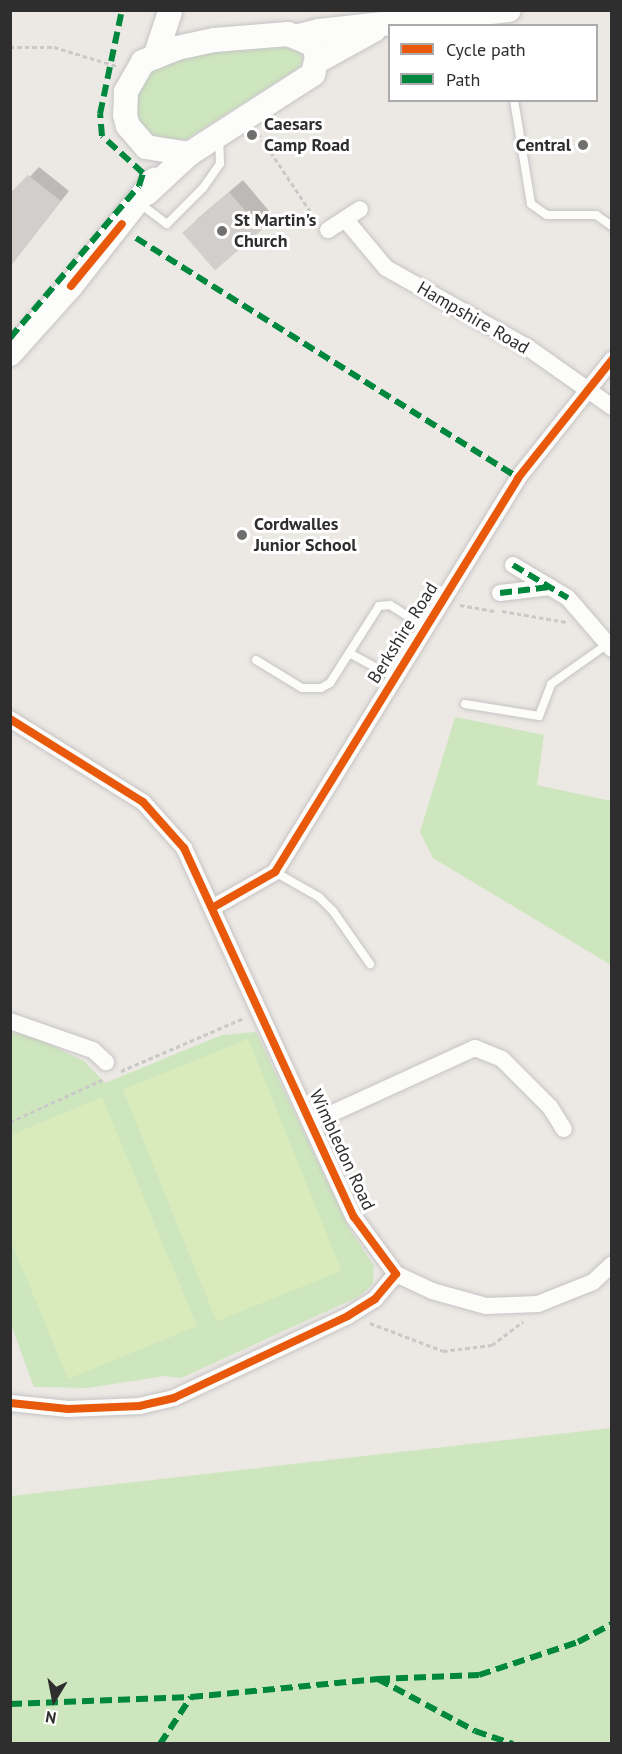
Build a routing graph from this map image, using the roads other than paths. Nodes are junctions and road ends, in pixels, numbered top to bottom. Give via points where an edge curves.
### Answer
1 (170, 11) edge
2 (507, 13) edge
3 (416, 16) edge
4 (388, 24) edge
5 (389, 24) edge
6 (388, 25) edge
7 (299, 36) junction
8 (198, 42) junction
9 (155, 57) junction
10 (316, 62) junction
11 (514, 102) edge
12 (218, 135) junction
13 (158, 151) junction
14 (189, 154) junction
15 (143, 198) junction
16 (360, 208) dead end
17 (345, 219) junction
18 (612, 226) edge
19 (328, 230) road end
20 (12, 350) edge
21 (612, 360) edge
22 (585, 390) junction
23 (612, 407) edge
24 (513, 564) dead end
25 (550, 587) junction
26 (500, 593) dead end
27 (425, 627) junction
28 (609, 647) edge
29 (351, 654) junction
30 (256, 660) dead end
31 (393, 677) junction
32 (465, 704) dead end
33 (10, 718) edge
34 (275, 872) junction
35 (212, 908) junction
36 (370, 964) dead end
37 (10, 1021) edge
38 (107, 1069) road end
39 (313, 1122) junction
40 (564, 1129) dead end
41 (609, 1272) edge
42 (396, 1274) junction
43 (10, 1403) edge

1 - 8 street via 175,22
1 - 9 street
2 - 3 street
3 - 5 street
4 - 7 street
6 - 10 street
7 - 8 street
7 - 10 street via 314,45
8 - 9 street
9 - 13 street via 135,72 126,92 124,115 139,141
10 - 12 street via 313,74
11 - 18 lane via 531,204 547,215 596,216
12 - 14 street
12 - 15 lane via 220,164 203,188 167,224
13 - 14 street
13 - 15 street via 153,184
14 - 15 street
15 - 20 street
16 - 17 street
17 - 19 street
17 - 22 street, Hampshire Road via 386,268 527,346
21 - 22 street, Berkshire Road
22 - 23 street, Hampshire Road
22 - 27 street, Berkshire Road via 518,478
24 - 25 street
25 - 26 street
25 - 28 street via 568,598
27 - 29 lane via 384,604
27 - 31 street, Berkshire Road
28 - 32 lane via 551,684 539,716
29 - 30 lane via 330,683 310,689
29 - 31 lane
31 - 34 street, Berkshire Road
33 - 35 street, Wimbledon Road via 143,802 184,848
34 - 35 street, Berkshire Road
34 - 36 lane via 319,897
35 - 39 street, Wimbledon Road
37 - 38 street via 93,1050
39 - 40 street via 475,1048 502,1059 550,1107
39 - 42 street, Wimbledon Road via 354,1216
41 - 42 street via 538,1304 486,1306 432,1291
42 - 43 street via 375,1299 348,1316 174,1398 140,1406 68,1409

